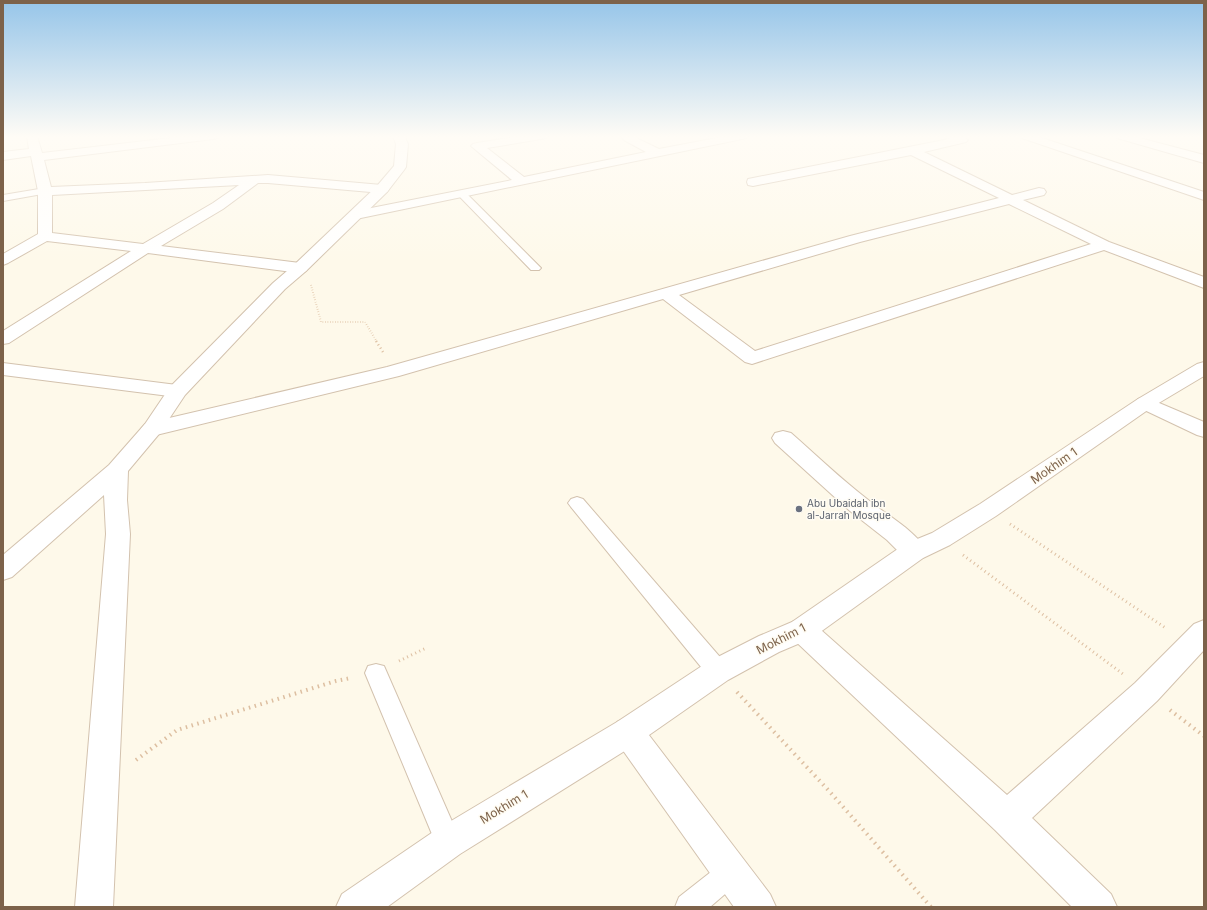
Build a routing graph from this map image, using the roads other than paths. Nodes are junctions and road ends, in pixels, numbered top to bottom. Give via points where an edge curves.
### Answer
1 (42, 178) edge
2 (391, 178) edge
3 (517, 178) edge
4 (538, 178) edge
5 (771, 178) edge
6 (969, 178) edge
7 (1152, 178) edge
8 (253, 181) junction
9 (521, 182) junction
10 (753, 182) dead end
11 (382, 189) junction
12 (45, 191) junction
13 (1039, 192) dead end
14 (462, 194) junction
15 (1204, 196) edge
16 (3, 198) edge
17 (1010, 199) junction
18 (356, 215) junction
19 (45, 236) junction
20 (1104, 245) junction
21 (143, 250) junction
22 (3, 260) edge
23 (300, 268) junction
24 (535, 268) dead end
25 (1204, 283) edge
26 (667, 294) junction
27 (3, 339) edge
28 (1204, 368) edge
29 (3, 369) edge
30 (177, 391) junction
31 (1145, 403) junction
32 (152, 429) junction
33 (1204, 430) edge
34 (783, 438) dead end
35 (117, 470) junction
36 (577, 503) dead end
37 (914, 551) junction
38 (3, 570) edge
39 (802, 630) junction
40 (1197, 638) edge
41 (718, 671) junction
42 (376, 673) road end
43 (628, 732) junction
44 (1007, 818) junction
45 (448, 842) junction
46 (730, 873) junction
47 (94, 907) edge
48 (356, 907) edge
49 (688, 907) edge
50 (757, 907) edge
51 (1098, 907) edge

1 - 12 street
2 - 11 street
3 - 9 street
4 - 9 street
5 - 10 street
6 - 17 street
7 - 15 street
8 - 11 street
8 - 12 street
8 - 21 street via 218,206
9 - 14 street
11 - 18 street
12 - 16 lane
12 - 19 street
13 - 17 street
14 - 18 street
14 - 24 lane
17 - 20 street
17 - 26 street via 855,239
18 - 23 street
19 - 21 street
19 - 22 street
20 - 25 street
20 - 26 street via 752,358
21 - 23 street
21 - 27 street
23 - 30 street via 279,286
26 - 32 street via 392,372
28 - 31 street, Mokhim 1
29 - 30 street
30 - 32 street
31 - 33 street
31 - 37 street, Mokhim 1 via 988,510 941,539
32 - 35 street
34 - 37 street
35 - 38 street
35 - 47 street via 115,500 118,534
36 - 41 lane
37 - 39 street, Mokhim 1
39 - 41 street, Mokhim 1
39 - 44 street
40 - 44 street via 1146,692
41 - 43 street, Mokhim 1
42 - 45 lane
43 - 45 street, Mokhim 1
43 - 46 street
44 - 51 street
45 - 48 street, Mokhim 1
46 - 49 lane
46 - 50 street

